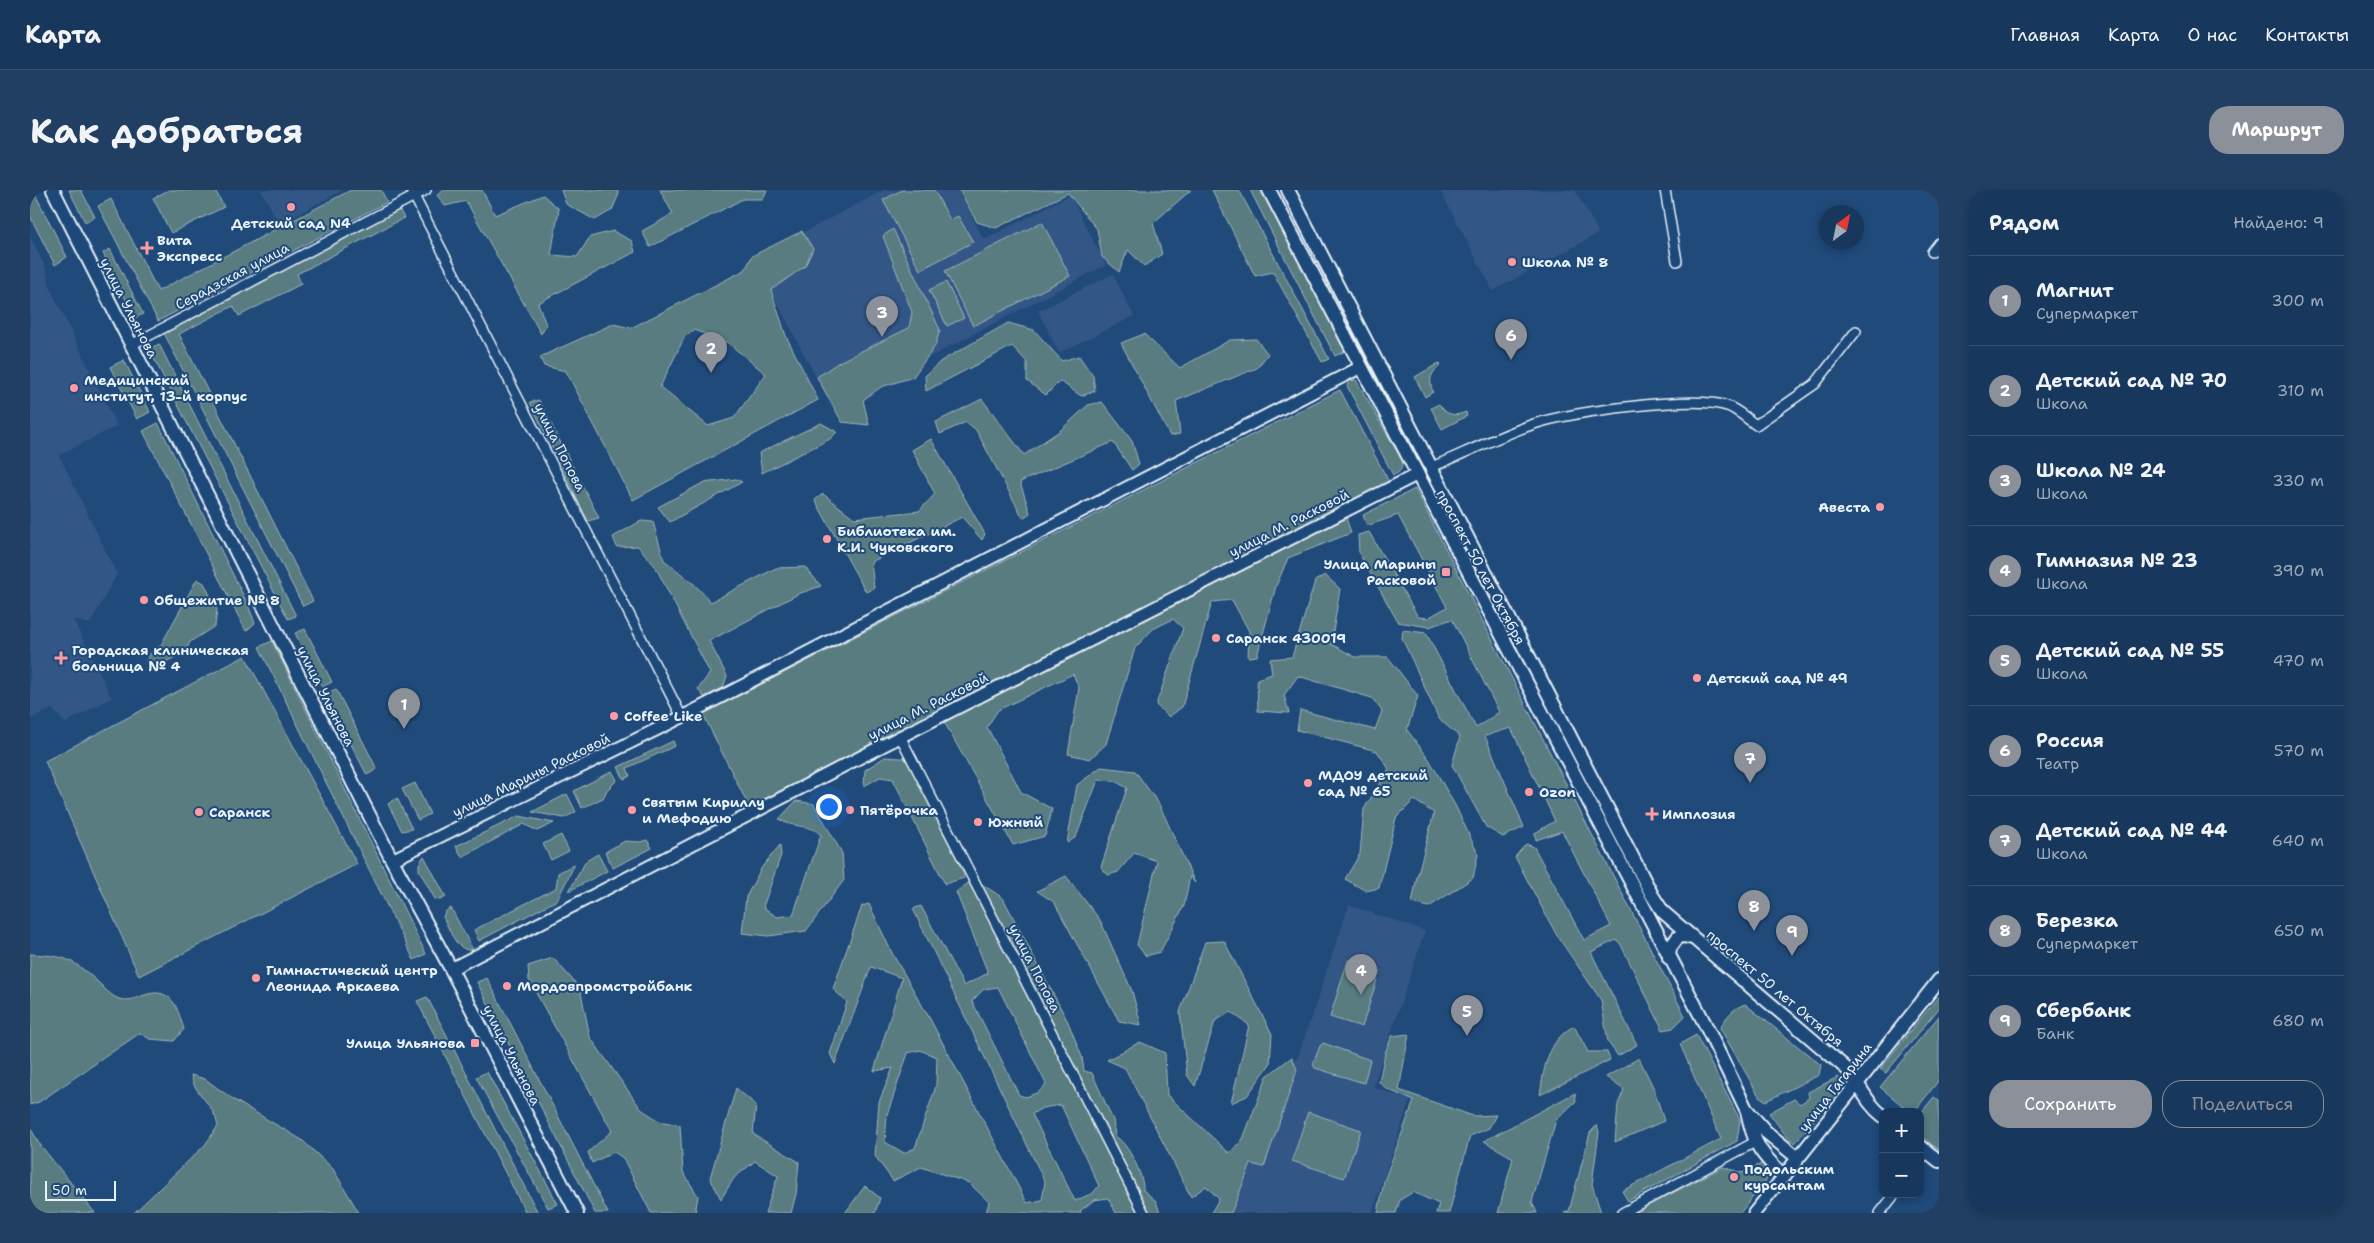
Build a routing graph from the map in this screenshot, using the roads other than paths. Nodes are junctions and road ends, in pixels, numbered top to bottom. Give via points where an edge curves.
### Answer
1 (53, 190) edge
2 (426, 190) edge
3 (1269, 190) edge
4 (1288, 190) edge
5 (1665, 190) edge
6 (413, 193) edge
7 (1939, 243) edge
8 (1932, 252) dead end
9 (1677, 261) dead end
10 (1856, 332) dead end
11 (131, 345) junction
12 (1377, 362) junction
13 (1361, 367) junction
14 (1432, 467) junction
15 (1416, 475) junction
16 (682, 717) junction
17 (900, 736) junction
18 (392, 860) junction
19 (1692, 938) junction
20 (1669, 958) junction
21 (451, 969) junction
22 (1939, 980) edge
23 (1858, 1083) junction
24 (1842, 1103) junction
25 (1746, 1109) junction
26 (1879, 1113) edge
27 (1755, 1142) junction
28 (1924, 1154) edge
29 (1798, 1158) junction
30 (1939, 1161) edge
31 (1784, 1176) junction
32 (1892, 1198) edge
33 (576, 1213) edge
34 (1144, 1213) edge
35 (1622, 1213) edge
36 (1754, 1213) edge
37 (1880, 1213) edge

1 - 11 main road, улица Ульянова
2 - 6 street, Серадзская улица
3 - 13 main road, проспект 50 лет Октября
4 - 12 main road, проспект 50 лет Октября
5 - 9 street
6 - 11 street, Серадзская улица
6 - 16 street, улица Попова
7 - 8 street
10 - 14 street, улица М. Расковой via 1815,384 1756,425 1728,406 1710,403 1660,404 1597,412 1535,424
11 - 18 main road, улица Ульянова
12 - 13 main road
12 - 14 main road, проспект 50 лет Октября
13 - 15 main road, проспект 50 лет Октября
13 - 16 street
14 - 15 main road, улица М. Расковой
14 - 19 main road, проспект 50 лет Октября via 1652,895 1663,912
15 - 17 street, улица М. Расковой
15 - 20 main road, проспект 50 лет Октября
16 - 18 street, улица Марины Расковой
17 - 21 street, улица М. Расковой
17 - 34 street, улица Попова
18 - 21 main road, улица Ульянова
19 - 20 main road, проспект 50 лет Октября via 1678,937 1670,948
19 - 23 main road, проспект 50 лет Октября via 1836,1058
20 - 25 main road, проспект 50 лет Октября
21 - 33 main road, улица Ульянова
22 - 23 main road, улица Гагарина
23 - 24 main road, улица Гагарина
23 - 26 main road, проспект 50 лет Октября via 1867,1102
24 - 26 main road via 1852,1103
24 - 29 main road, улица Гагарина
25 - 27 main road
25 - 29 main road, проспект 50 лет Октября via 1766,1132
27 - 31 main road
27 - 35 street
28 - 30 main road
29 - 31 main road, улица Гагарина
31 - 36 street, улица Гагарина
32 - 37 street

